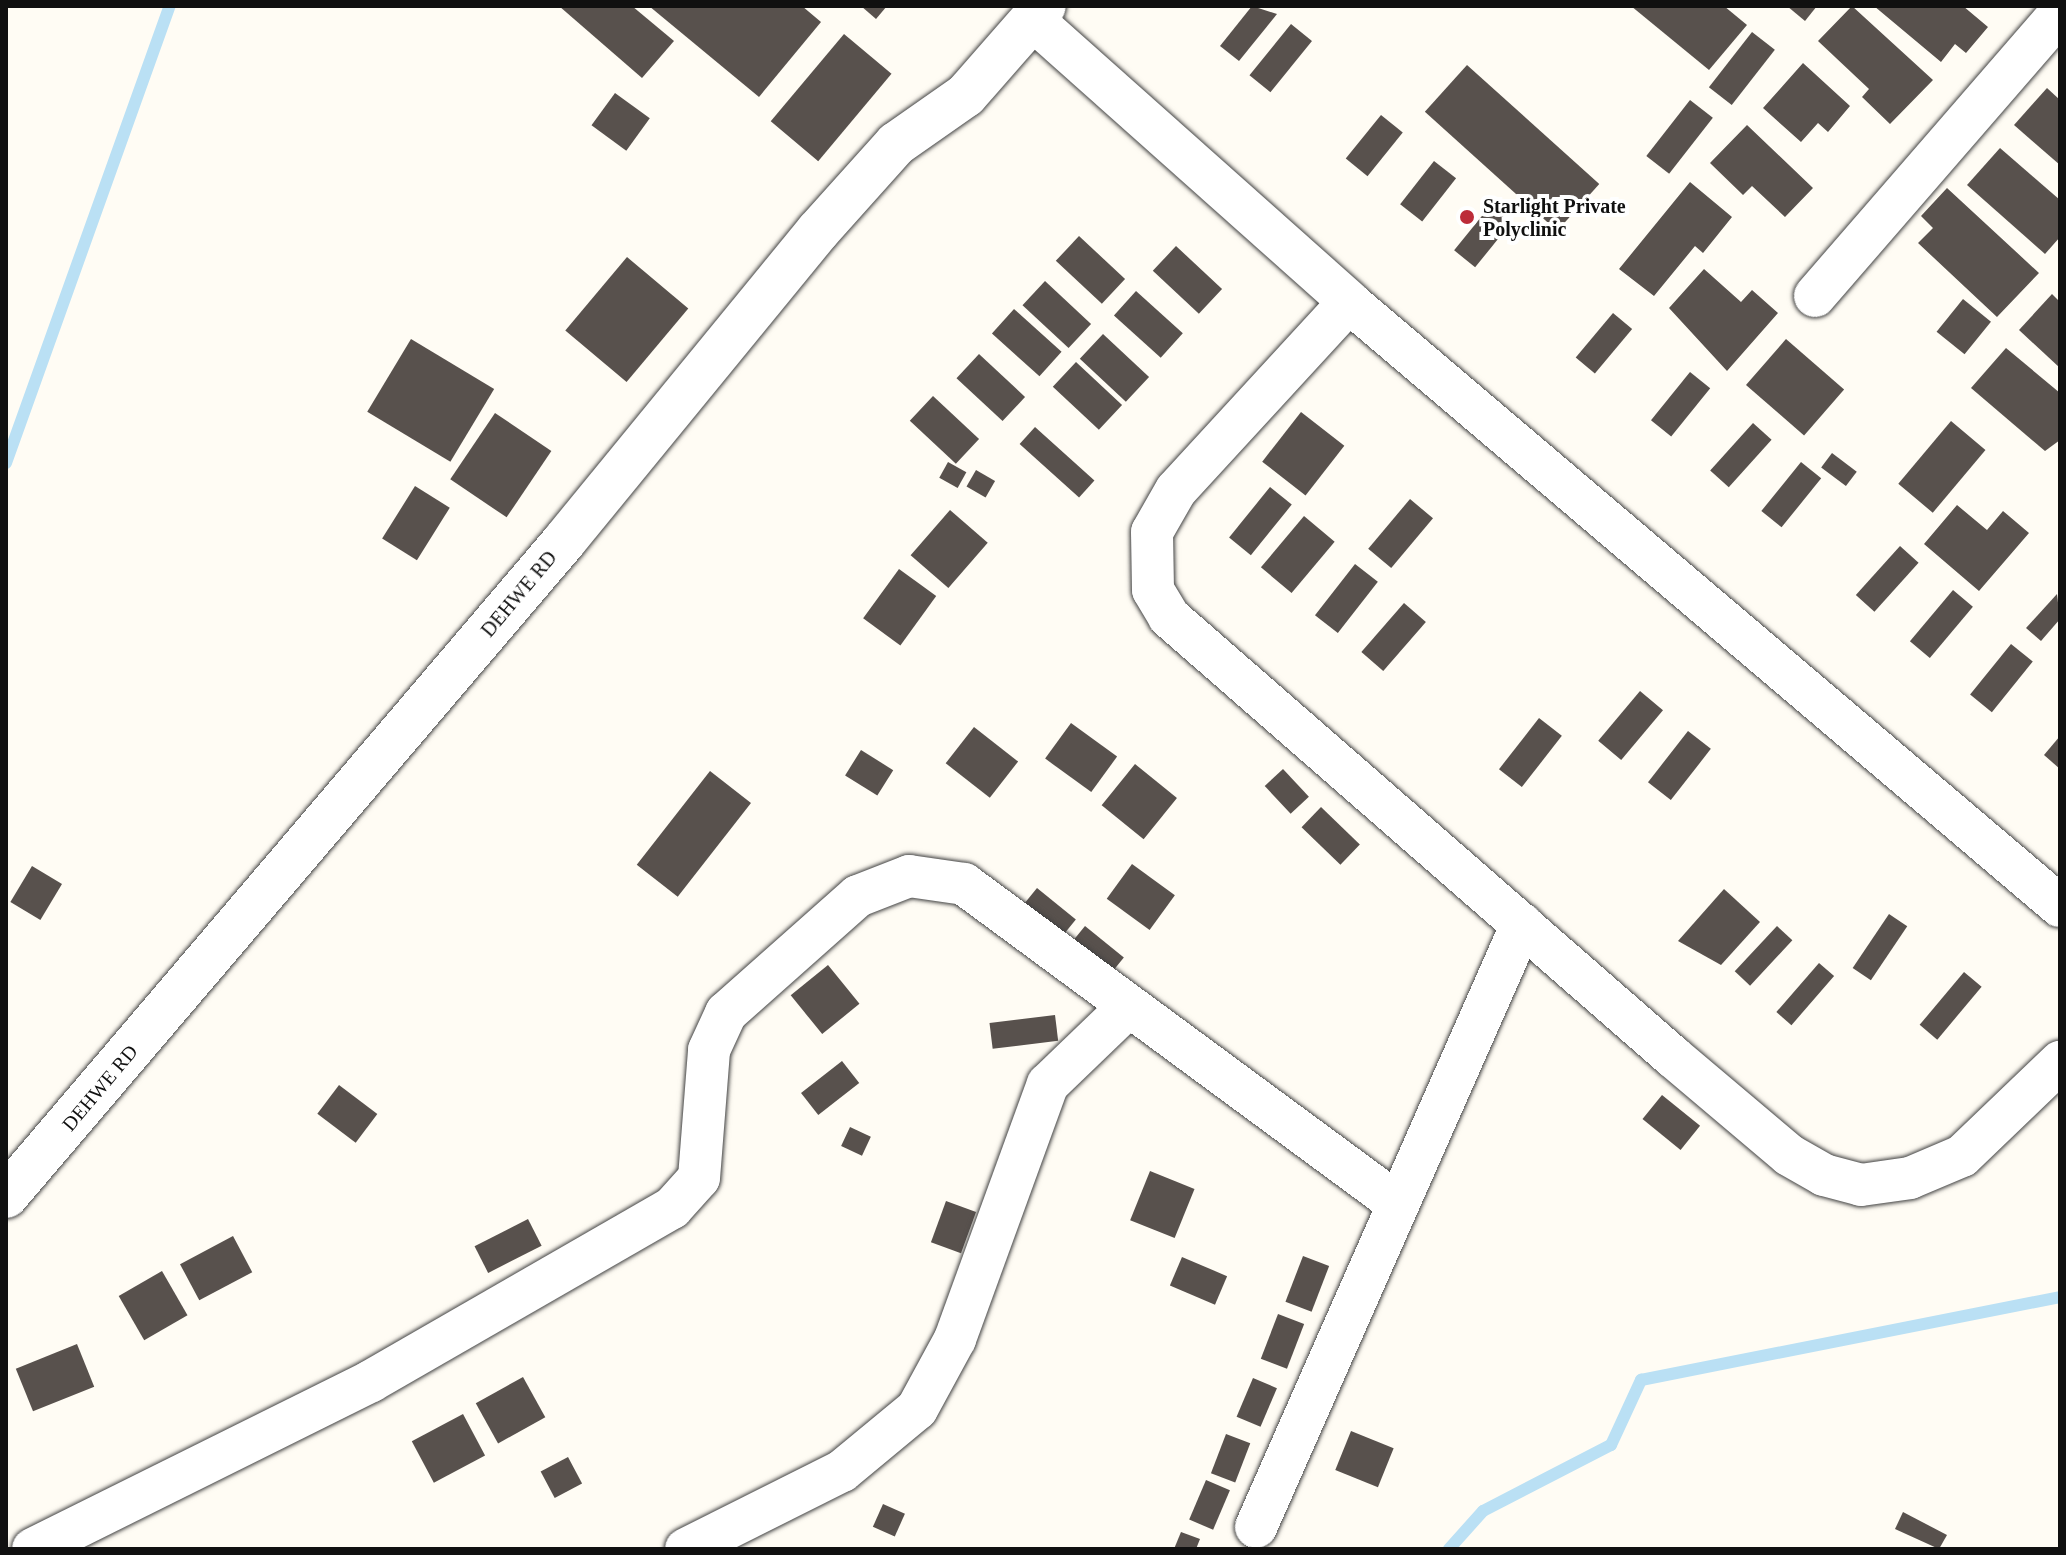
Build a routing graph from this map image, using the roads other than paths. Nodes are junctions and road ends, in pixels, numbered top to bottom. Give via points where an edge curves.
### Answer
1 (1038, 13) edge
2 (2060, 13) edge
3 (1815, 296) dead end
4 (1349, 302) junction
5 (2060, 906) edge
6 (1522, 924) junction
7 (1126, 1009) junction
8 (2060, 1062) edge
9 (6, 1196) edge
10 (1398, 1204) junction
11 (1256, 1527) dead end
12 (33, 1549) edge
13 (686, 1549) edge

1 - 4 street
1 - 9 street, DEHWE RD via 966,95 896,144 818,231 565,540
2 - 3 street
4 - 5 street
4 - 6 street via 1176,490 1152,532 1153,590 1169,617
6 - 8 street via 1789,1155 1861,1185 1910,1178 1962,1156
6 - 10 street
7 - 10 street
7 - 12 street via 964,884 909,876 858,896 750,985 715,1028 699,1178 672,1208 371,1381
7 - 13 street via 1048,1084 955,1339 917,1409 842,1471
10 - 11 street

